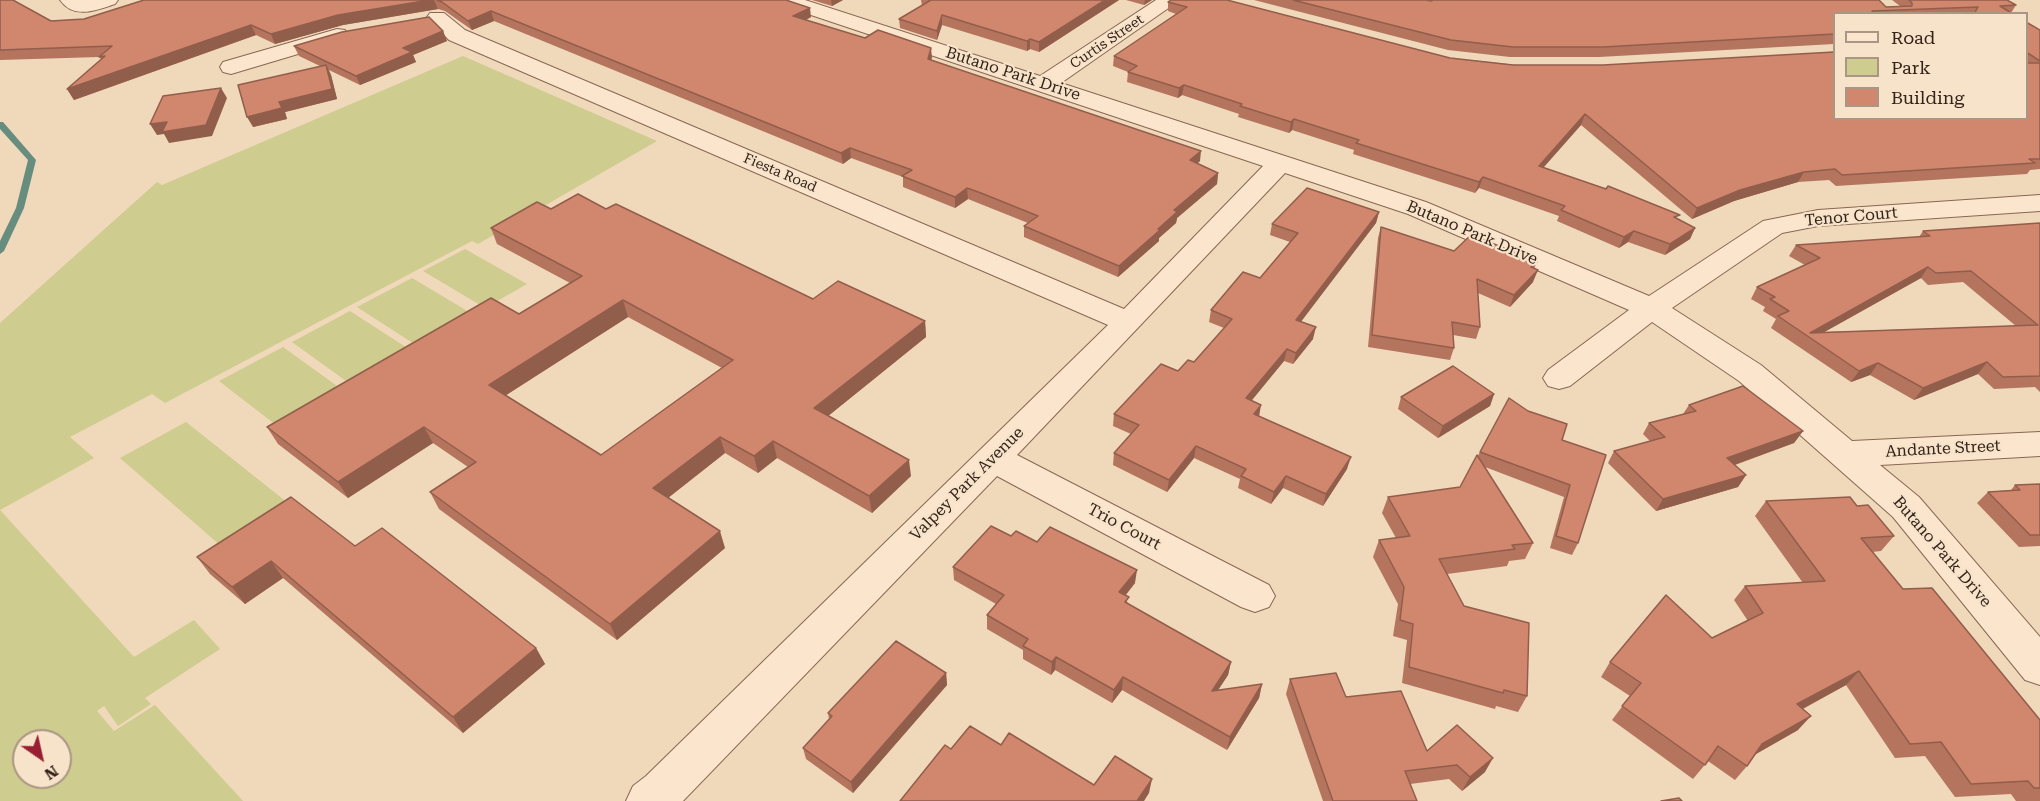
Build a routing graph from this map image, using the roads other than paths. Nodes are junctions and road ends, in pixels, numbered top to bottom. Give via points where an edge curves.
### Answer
1 (108, 0) edge
2 (785, 0) edge
3 (1170, 0) edge
4 (77, 4) edge
5 (860, 4) dead end
6 (430, 13) edge
7 (835, 17) junction
8 (355, 31) edge
9 (231, 67) dead end
10 (1044, 84) junction
11 (1281, 162) junction
12 (2040, 203) edge
13 (1651, 308) junction
14 (1128, 322) junction
15 (1559, 378) dead end
16 (2040, 444) edge
17 (1847, 454) junction
18 (993, 458) junction
19 (1256, 596) dead end
20 (2040, 667) edge
21 (662, 798) edge

1 - 4 street
2 - 7 street, Butano Park Drive
3 - 10 street, Curtis Street
5 - 7 street
6 - 14 street, Fiesta Road via 457,35
7 - 10 street, Butano Park Drive
8 - 9 street
10 - 11 street, Butano Park Drive
11 - 13 street, Butano Park Drive via 1417,208
11 - 14 street, Valpey Park Avenue
12 - 13 street, Tenor Court via 1818,218 1773,227
13 - 15 street, Tenor Court
13 - 17 street, Butano Park Drive via 1750,372
14 - 18 street, Valpey Park Avenue
16 - 17 street, Andante Street
17 - 20 street, Butano Park Drive via 1906,507
18 - 19 street, Trio Court
18 - 21 street, Valpey Park Avenue

